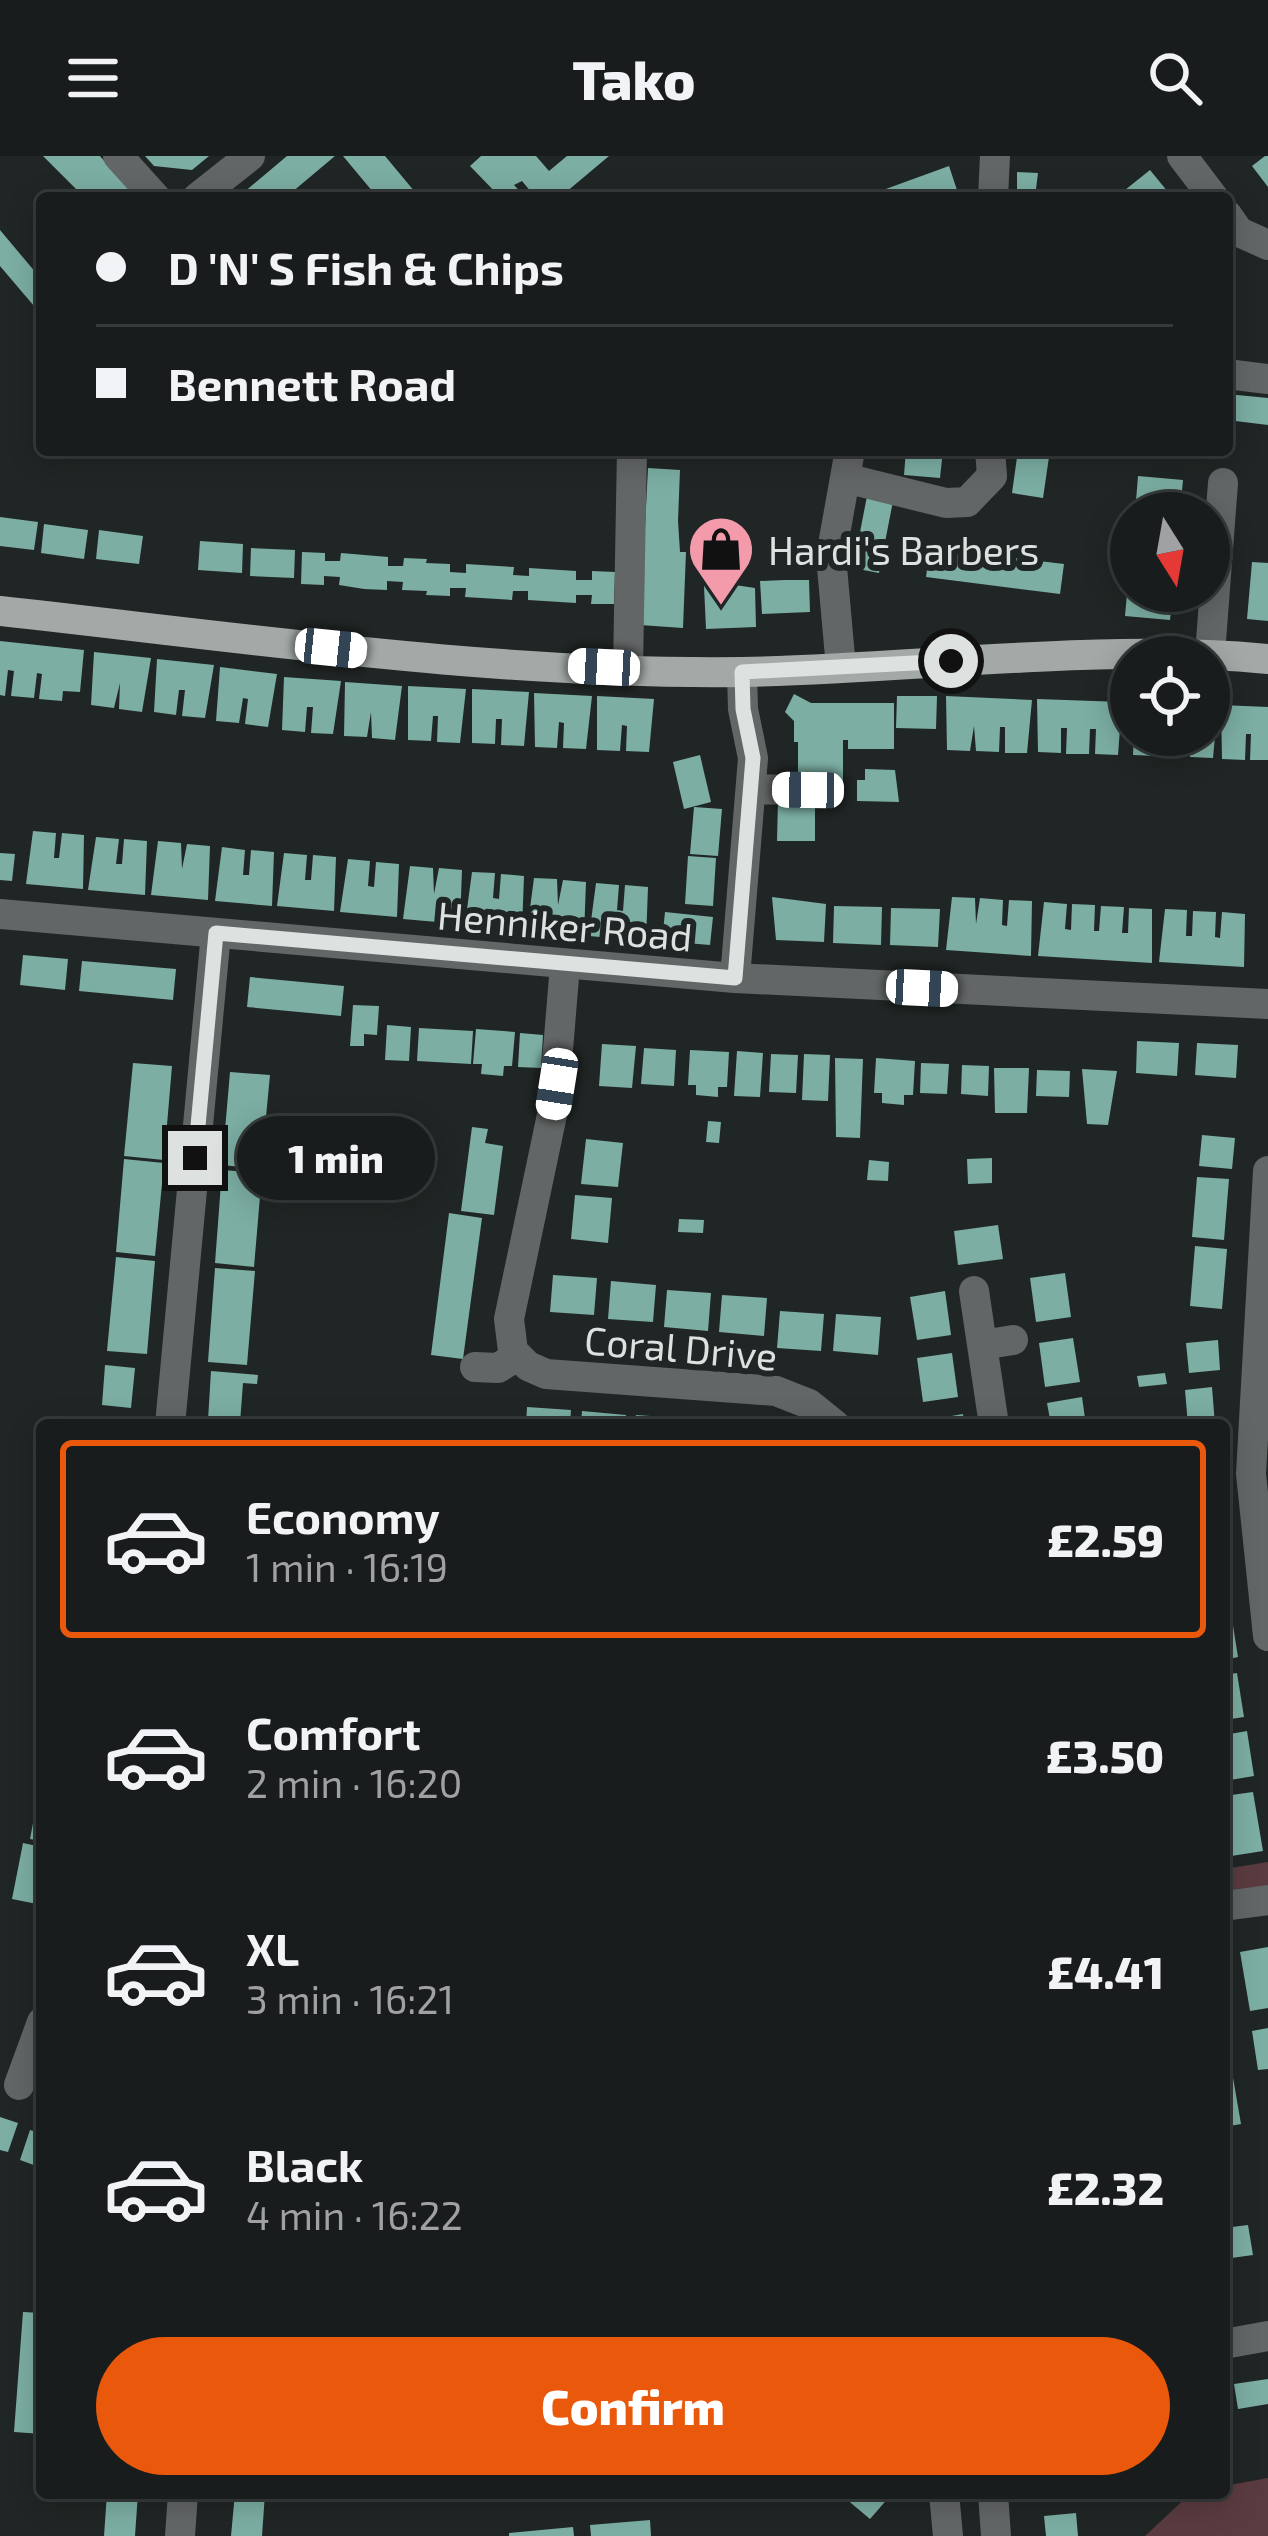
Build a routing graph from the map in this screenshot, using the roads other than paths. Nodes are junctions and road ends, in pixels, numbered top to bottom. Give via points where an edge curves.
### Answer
1 (118, 156) edge
2 (250, 156) edge
3 (995, 156) edge
4 (1182, 156) edge
5 (151, 192) edge
6 (205, 192) edge
7 (993, 192) edge
8 (1209, 192) edge
9 (1233, 224) edge
10 (1268, 245) edge
11 (1233, 375) edge
12 (1268, 379) edge
13 (632, 456) edge
14 (990, 456) edge
15 (848, 464) edge
16 (1223, 483) dead end
17 (0, 610) edge
18 (1211, 636) edge
19 (1110, 655) edge
20 (1230, 656) edge
21 (1268, 659) edge
22 (628, 668) junction
23 (841, 668) junction
24 (742, 672) junction
25 (751, 789) junction
26 (808, 790) dead end
27 (0, 914) edge
28 (216, 933) junction
29 (565, 965) junction
30 (735, 978) junction
31 (1268, 1004) edge
32 (1268, 1171) edge
33 (974, 1291) dead end
34 (517, 1356) junction
35 (475, 1367) dead end
36 (1261, 1390) edge
37 (171, 1419) edge
38 (828, 1419) edge
39 (994, 1419) edge
40 (1268, 1636) edge
41 (1268, 1900) edge
42 (1230, 1905) edge
43 (36, 2039) edge
44 (20, 2086) edge
45 (1268, 2336) edge
46 (1230, 2343) edge
47 (183, 2499) edge
48 (945, 2499) edge
49 (993, 2499) edge
50 (180, 2536) edge
51 (948, 2536) edge
52 (996, 2536) edge

1 - 5 street
2 - 6 street
3 - 7 street
4 - 8 street
9 - 10 street
11 - 12 street
13 - 22 street
14 - 15 street via 992,476 967,502 946,503
15 - 23 street via 831,556
16 - 18 street
17 - 22 main road via 426,658
19 - 23 main road
20 - 21 main road
22 - 24 main road
23 - 24 main road
24 - 25 street
25 - 26 street
25 - 30 street
27 - 28 street, Henniker Road
28 - 29 street, Henniker Road
28 - 37 street
29 - 30 street, Henniker Road
29 - 34 street via 555,1097 511,1305
30 - 31 street, Henniker Road
32 - 36 street
33 - 39 street via 997,1342
34 - 35 street via 498,1368
34 - 38 street, Coral Drive via 554,1375 776,1391
36 - 40 street via 1251,1508
41 - 42 street
43 - 44 street
45 - 46 street
47 - 50 street
48 - 51 street
49 - 52 street

